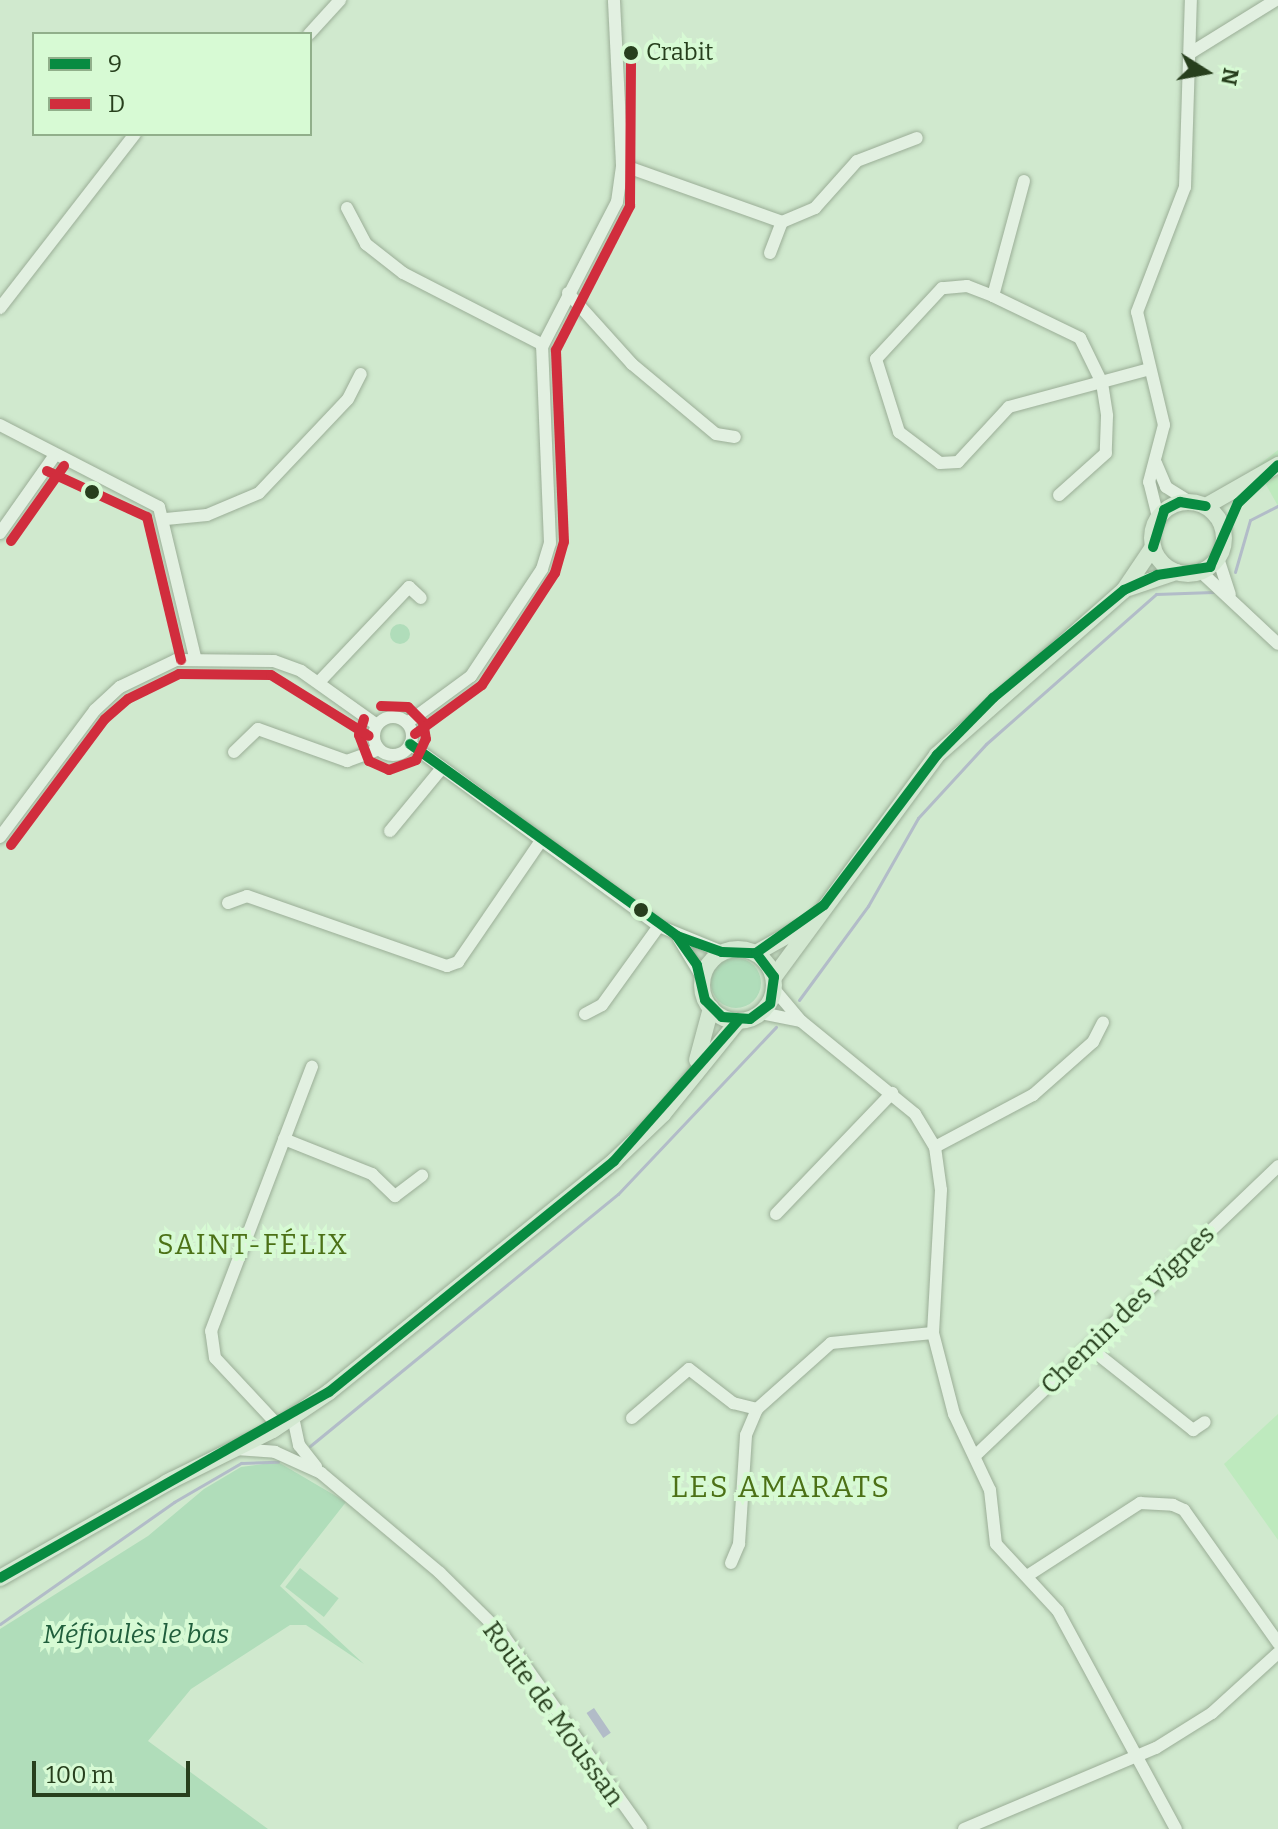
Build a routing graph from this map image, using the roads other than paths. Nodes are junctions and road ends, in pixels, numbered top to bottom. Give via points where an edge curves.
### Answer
1 (340, 0) edge
2 (614, 0) edge
3 (1191, 0) edge
4 (1276, 0) edge
5 (311, 32) edge
6 (1192, 52) junction
7 (133, 136) edge
8 (917, 138) dead end
9 (622, 165) junction
10 (1024, 181) dead end
11 (347, 208) dead end
12 (782, 222) junction
13 (770, 253) dead end
14 (568, 293) junction
15 (993, 296) junction
16 (0, 308) edge
17 (543, 345) junction
18 (1150, 369) junction
19 (361, 374) dead end
20 (1102, 383) junction
21 (0, 425) edge
22 (735, 437) dead end
23 (53, 458) junction
24 (1156, 463) junction
25 (1278, 465) edge
26 (1253, 485) junction
27 (1059, 495) dead end
28 (1188, 501) junction
29 (1206, 506) junction
30 (1158, 517) junction
31 (166, 519) junction
32 (0, 533) edge
33 (1224, 535) junction
34 (1153, 547) junction
35 (1218, 558) junction
36 (1176, 572) junction
37 (1201, 572) junction
38 (1124, 590) junction
39 (1231, 597) junction
40 (421, 598) dead end
41 (1278, 644) edge
42 (195, 657) junction
43 (319, 682) junction
44 (407, 723) junction
45 (377, 725) junction
46 (410, 744) junction
47 (378, 750) junction
48 (234, 752) dead end
49 (442, 768) junction
50 (390, 831) dead end
51 (0, 837) edge
52 (541, 841) junction
53 (228, 903) dead end
54 (824, 905) junction
55 (659, 926) junction
56 (677, 936) junction
57 (722, 952) junction
58 (756, 953) junction
59 (702, 977) junction
60 (774, 983) junction
61 (711, 1008) junction
62 (761, 1013) junction
63 (585, 1014) dead end
64 (738, 1021) junction
65 (801, 1021) junction
66 (1103, 1022) dead end
67 (312, 1067) dead end
68 (688, 1082) junction
69 (892, 1093) junction
70 (284, 1139) junction
71 (935, 1147) junction
72 (1278, 1166) edge
73 (422, 1176) dead end
74 (776, 1214) dead end
75 (933, 1333) junction
76 (384, 1347) junction
77 (1090, 1348) junction
78 (757, 1409) junction
79 (293, 1417) junction
80 (632, 1418) dead end
81 (274, 1421) junction
82 (1205, 1422) dead end
83 (236, 1449) junction
84 (977, 1454) junction
85 (321, 1473) junction
86 (166, 1483) junction
87 (731, 1563) dead end
88 (1027, 1576) junction
89 (0, 1578) edge
90 (1278, 1643) edge
91 (1278, 1653) edge
92 (1140, 1757) junction
93 (641, 1829) edge
94 (964, 1829) edge
95 (1176, 1829) edge

1 - 5 street
2 - 9 street
3 - 6 street
4 - 6 street
6 - 18 street via 1185,187 1137,312
7 - 16 street
8 - 12 street via 857,161 815,208
9 - 12 street
9 - 14 street via 605,235
10 - 15 street
11 - 17 street via 366,244 403,273
12 - 13 street
14 - 17 street
14 - 22 street via 632,364 716,434
15 - 20 street via 1080,338
15 - 20 street via 967,286 942,288 878,351 876,367 908,441 953,464 1009,407
17 - 44 street via 540,387 554,511 542,569 471,676
18 - 20 street
18 - 24 street via 1164,425
19 - 31 street via 348,399 259,493 207,515
20 - 27 street via 1106,453
21 - 23 street
23 - 31 street via 159,507
23 - 32 street
24 - 28 street via 1166,487
24 - 30 street via 1149,482
25 - 26 main road
26 - 29 main road
26 - 33 main road
28 - 29 main road
28 - 30 main road
29 - 33 main road
30 - 34 main road
31 - 42 street
33 - 35 main road
34 - 36 main road
34 - 38 main road
35 - 37 main road
35 - 39 street
36 - 37 main road
36 - 38 main road
37 - 39 street
38 - 54 main road via 937,755
39 - 41 street
40 - 43 street via 409,587
42 - 43 street via 274,661
42 - 51 street via 154,668 95,710
43 - 45 street
44 - 45 street via 392,717
44 - 46 street
45 - 47 street
46 - 47 street via 396,755
46 - 49 street
47 - 48 street via 347,761 258,729
49 - 50 street
49 - 52 street
52 - 53 street via 458,962 447,966 247,896
52 - 55 street
54 - 58 main road via 784,940
54 - 60 main road
55 - 56 street
55 - 63 street via 602,1005
56 - 57 street
56 - 59 street
57 - 58 main road
57 - 59 main road
58 - 60 main road
59 - 61 main road
60 - 62 main road
60 - 65 street
61 - 64 main road
61 - 68 main road
62 - 64 main road
62 - 65 street
64 - 68 main road
65 - 69 street
66 - 71 street via 1093,1042 1033,1095
67 - 70 street
68 - 76 main road via 614,1161
69 - 71 street
69 - 74 street
70 - 73 street via 372,1174 395,1196
70 - 81 street via 210,1343
71 - 75 street via 941,1190
72 - 77 street, Chemin des Vignes
75 - 78 street via 831,1343
75 - 84 street via 954,1414
76 - 79 main road
76 - 81 main road
77 - 82 street via 1193,1430
77 - 84 street, Chemin des Vignes
78 - 80 street via 733,1403 689,1369
78 - 87 street via 746,1435 739,1544
79 - 83 main road
79 - 85 street via 299,1445
81 - 86 main road
83 - 85 street via 275,1452
83 - 86 main road
84 - 88 street via 996,1544
85 - 93 street, Route de Moussan via 386,1524 504,1636
86 - 89 main road
88 - 90 street via 1140,1503 1173,1505 1184,1510
88 - 92 street via 1058,1611
91 - 92 street via 1212,1713
92 - 94 street
92 - 95 street

